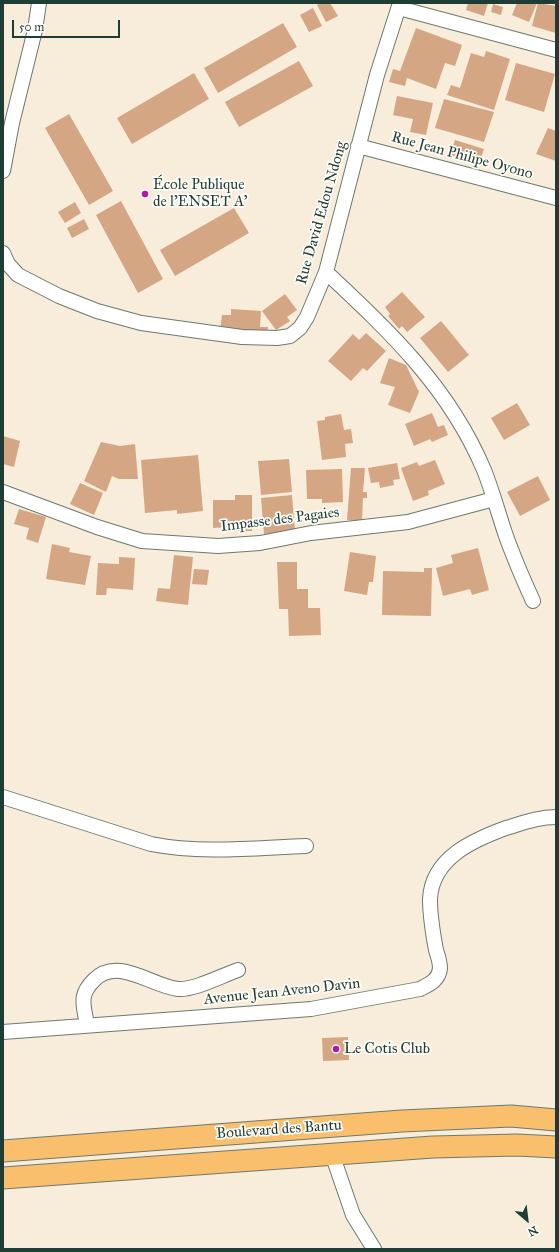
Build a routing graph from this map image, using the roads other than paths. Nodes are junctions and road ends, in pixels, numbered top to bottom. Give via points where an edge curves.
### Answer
1 (39, 3) edge
2 (400, 5) edge
3 (556, 50) edge
4 (358, 146) junction
5 (3, 171) edge
6 (556, 198) edge
7 (3, 253) edge
8 (326, 272) junction
9 (3, 492) edge
10 (494, 499) junction
11 (533, 601) dead end
12 (3, 797) edge
13 (556, 817) edge
14 (306, 846) dead end
15 (238, 970) dead end
16 (87, 1025) junction
17 (3, 1032) edge
18 (556, 1120) edge
19 (556, 1147) edge
20 (3, 1151) edge
21 (332, 1154) junction
22 (3, 1178) edge
23 (374, 1249) edge

1 - 5 street
2 - 3 street
2 - 4 street, Rue David Edou Ndong
4 - 6 street, Rue Jean Philipe Oyono
4 - 8 street, Rue David Edou Ndong
7 - 8 street, Rue David Edou Ndong via 8,264 18,275 59,296 97,311 141,323 261,338 290,336 300,328
8 - 10 street via 402,345 436,386 484,470
9 - 10 street, Impasse des Pagaies via 142,541 218,546 260,543 311,533 408,522
10 - 11 street
12 - 14 street via 151,844 175,849 198,851
13 - 16 street, Avenue Jean Aveno Davin via 533,819 482,836 458,850 441,868 433,884 430,898 439,975 434,982 420,990 311,1009
15 - 16 street via 189,988 177,989 124,972 112,971 98,976 87,988 82,1000
16 - 17 street, Avenue Jean Aveno Davin
18 - 20 highway, Boulevard des Bantu via 511,1116 402,1121
19 - 21 highway, Boulevard des Bantu via 518,1144
21 - 22 highway, Boulevard des Bantu
21 - 23 street via 353,1216

